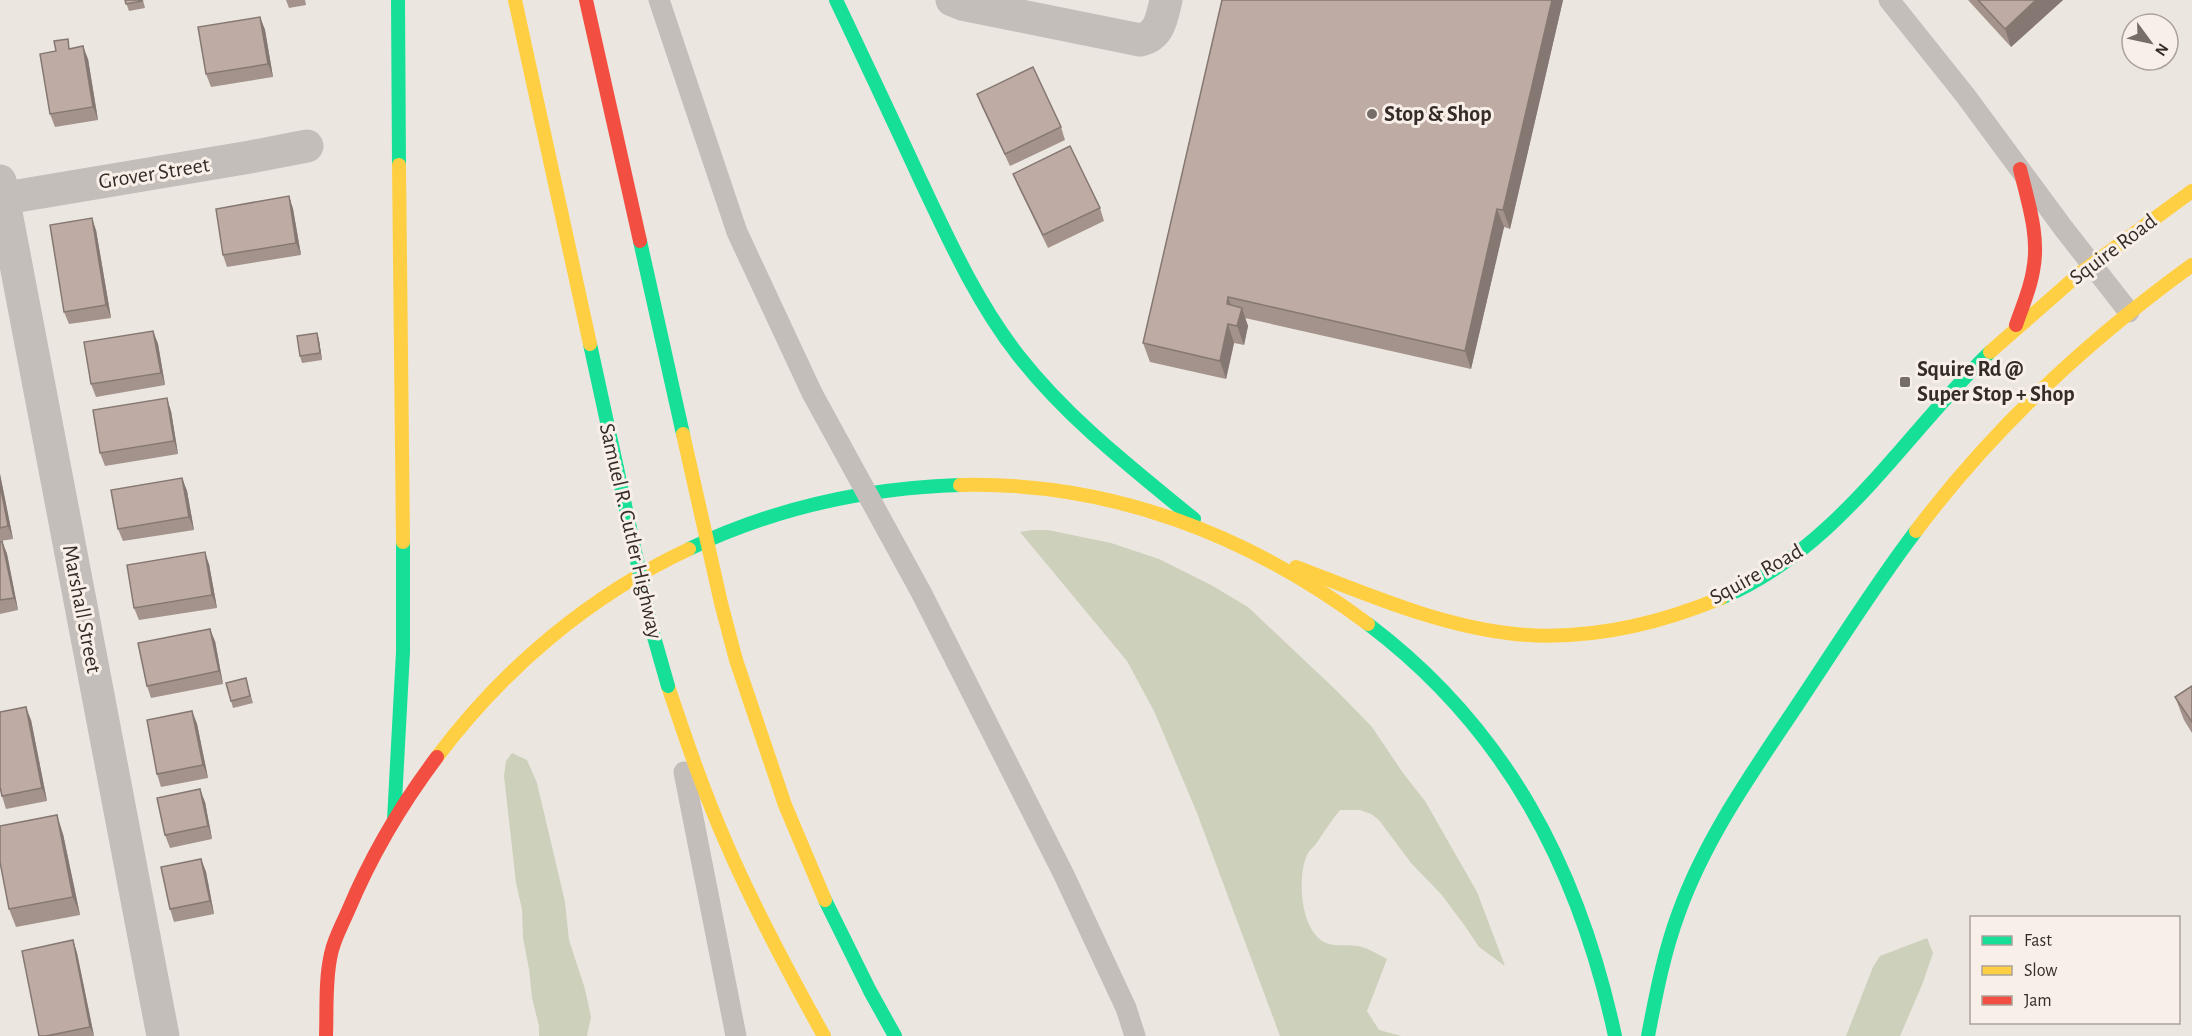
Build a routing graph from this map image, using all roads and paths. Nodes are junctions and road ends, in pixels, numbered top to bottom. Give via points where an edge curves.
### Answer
1 (398, 0) edge
2 (515, 0) edge
3 (586, 0) edge
4 (659, 0) edge
5 (836, 0) edge
6 (952, 0) edge
7 (1166, 0) edge
8 (1889, 0) edge
9 (307, 146) dead end
10 (2020, 169) junction
11 (2192, 191) edge
12 (1, 193) edge
13 (2091, 263) junction
14 (2192, 265) edge
15 (2129, 312) junction
16 (2014, 328) junction
17 (1206, 530) junction
18 (1235, 544) junction
19 (668, 686) junction
20 (394, 822) junction
21 (332, 950) junction
22 (314, 1005) dead end
23 (163, 1036) edge
24 (326, 1036) edge
25 (736, 1036) edge
26 (824, 1036) edge
27 (896, 1036) edge
28 (1135, 1036) edge
29 (1615, 1036) edge
30 (1648, 1036) edge

1 - 20 main road via 404,578
2 - 19 main road, Samuel R. Cutler Highway, bridge via 652,630
3 - 27 main road, bridge via 736,660 799,842 824,900
4 - 28 lane, bridge via 737,231 812,393 922,594 1064,875 1126,1008
5 - 17 main road via 968,278 1000,332 1059,403
6 - 7 street via 1135,40 1155,33
8 - 10 lane
9 - 12 street, Grover Street
10 - 13 lane
10 - 16 main road via 2036,252 2032,281
11 - 13 main road, Squire Road
12 - 23 street, Marshall Street
13 - 15 lane
13 - 16 main road, Squire Road
14 - 15 main road
15 - 30 main road via 2058,373 1982,451 1906,543 1856,617 1748,782 1700,864 1672,932
16 - 18 main road, Squire Road via 1936,407 1820,536 1744,586 1665,618 1565,636 1483,629 1418,613
17 - 18 main road
17 - 20 main road via 1088,495 991,485 874,491 796,508 745,525 642,572 537,648 458,730
18 - 29 main road via 1325,594 1382,635 1434,680 1480,733 1544,829 1575,894 1595,949
19 - 25 lane
19 - 26 main road, Samuel R. Cutler Highway via 740,875
20 - 21 main road via 359,885
21 - 22 main road
21 - 24 main road

